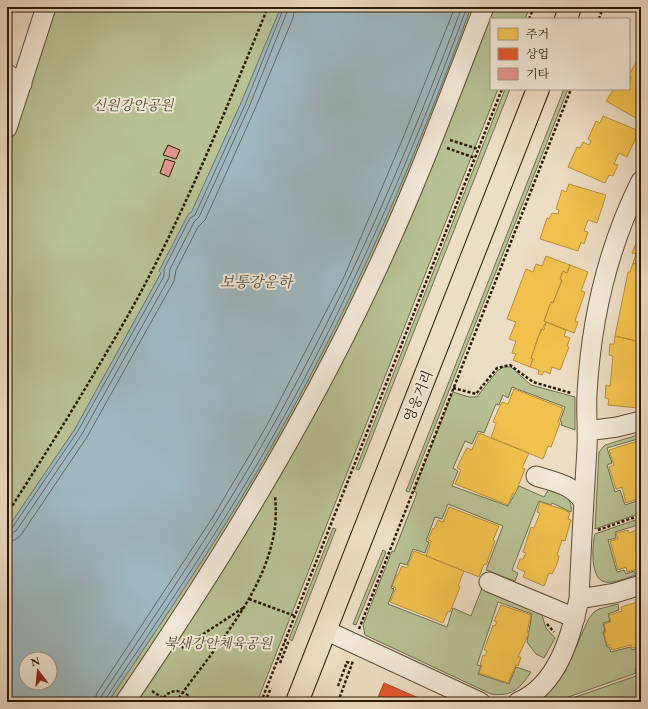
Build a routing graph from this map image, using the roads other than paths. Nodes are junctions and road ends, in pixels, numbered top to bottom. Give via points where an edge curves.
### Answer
1 (46, 7) edge
2 (484, 7) edge
3 (570, 7) edge
4 (566, 18) edge
5 (7, 74) edge
6 (22, 84) junction
7 (538, 90) edge
8 (7, 128) edge
9 (641, 181) edge
10 (641, 421) edge
11 (587, 431) junction
12 (536, 476) dead end
13 (583, 501) junction
14 (489, 582) dead end
15 (641, 585) edge
16 (579, 599) junction
17 (575, 618) junction
18 (325, 630) junction
19 (125, 702) edge
20 (297, 702) edge
21 (477, 702) edge
22 (518, 702) edge

1 - 6 street
2 - 19 street via 388,246 324,374 271,474 201,588
3 - 4 main road
5 - 6 street
6 - 8 street
7 - 18 main road, 영웅거리
9 - 11 street via 620,227 608,262 594,330 587,395
10 - 11 street
11 - 13 street
12 - 13 street via 572,488
13 - 16 street
14 - 17 street
15 - 16 street via 615,593
16 - 17 street
17 - 22 street via 569,641 556,666 542,684 526,699
18 - 20 main road, 영웅거리
18 - 21 street

